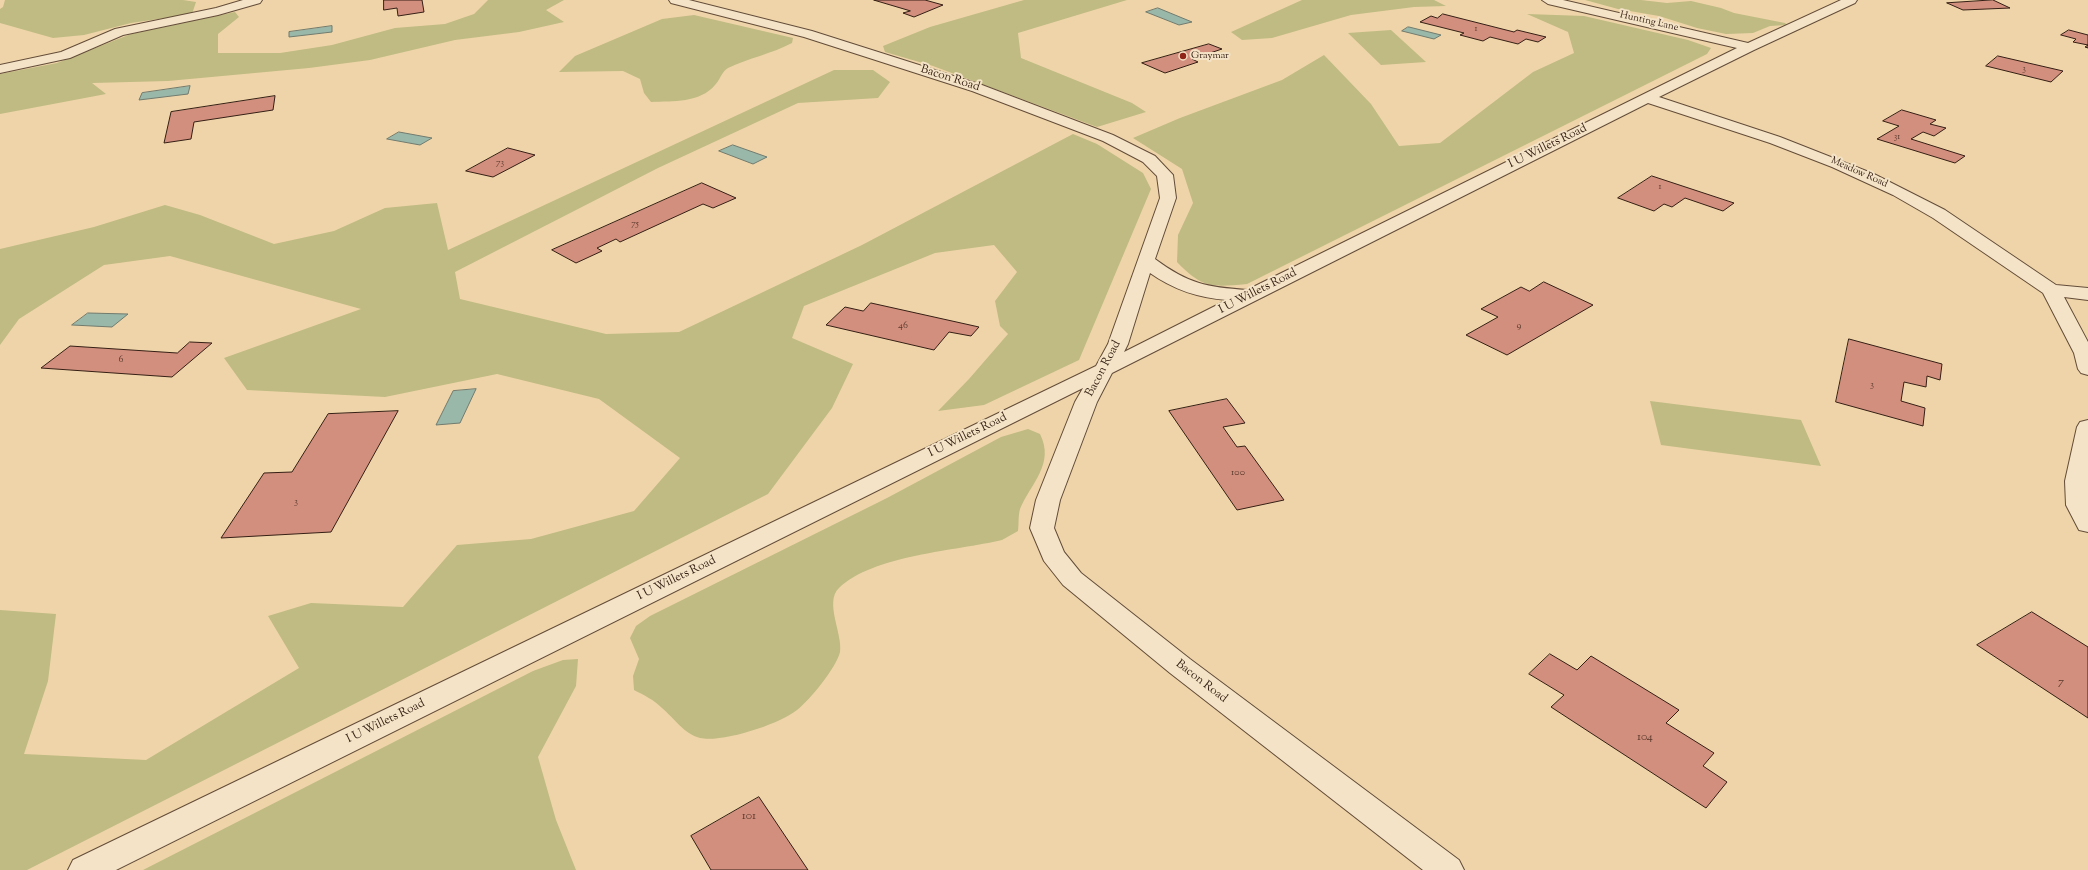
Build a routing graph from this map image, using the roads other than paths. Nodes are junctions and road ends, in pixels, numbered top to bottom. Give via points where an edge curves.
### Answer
1 (256, 0) edge
2 (675, 0) edge
3 (1548, 0) edge
4 (1851, 0) edge
5 (1749, 47) junction
6 (0, 69) edge
7 (1647, 98) junction
8 (1145, 262) junction
9 (2051, 290) junction
10 (2088, 294) edge
11 (1250, 296) junction
12 (2088, 369) edge
13 (1103, 370) junction
14 (2088, 427) edge
15 (2088, 524) edge
16 (84, 870) edge
17 (1448, 870) edge

1 - 6 street via 218,11 119,32 65,55
2 - 8 street, Bacon Road via 808,34 970,86 1108,138 1149,159 1165,175 1168,198
3 - 5 street, Hunting Lane
4 - 5 street, I U Willets Road
5 - 7 street, I U Willets Road
7 - 9 street, Meadow Road via 1800,148 1860,172 1934,211
7 - 11 street, I U Willets Road
8 - 11 street via 1186,288 1214,295
8 - 13 street, Bacon Road via 1118,344
9 - 10 street, Meadow Road
9 - 12 street, Meadow Road via 2084,353
11 - 13 street, I U Willets Road
13 - 16 street, I U Willets Road
13 - 17 street, Bacon Road via 1086,402 1048,500 1042,528 1052,555 1072,579 1180,666
14 - 15 street via 2076,481 2078,505

